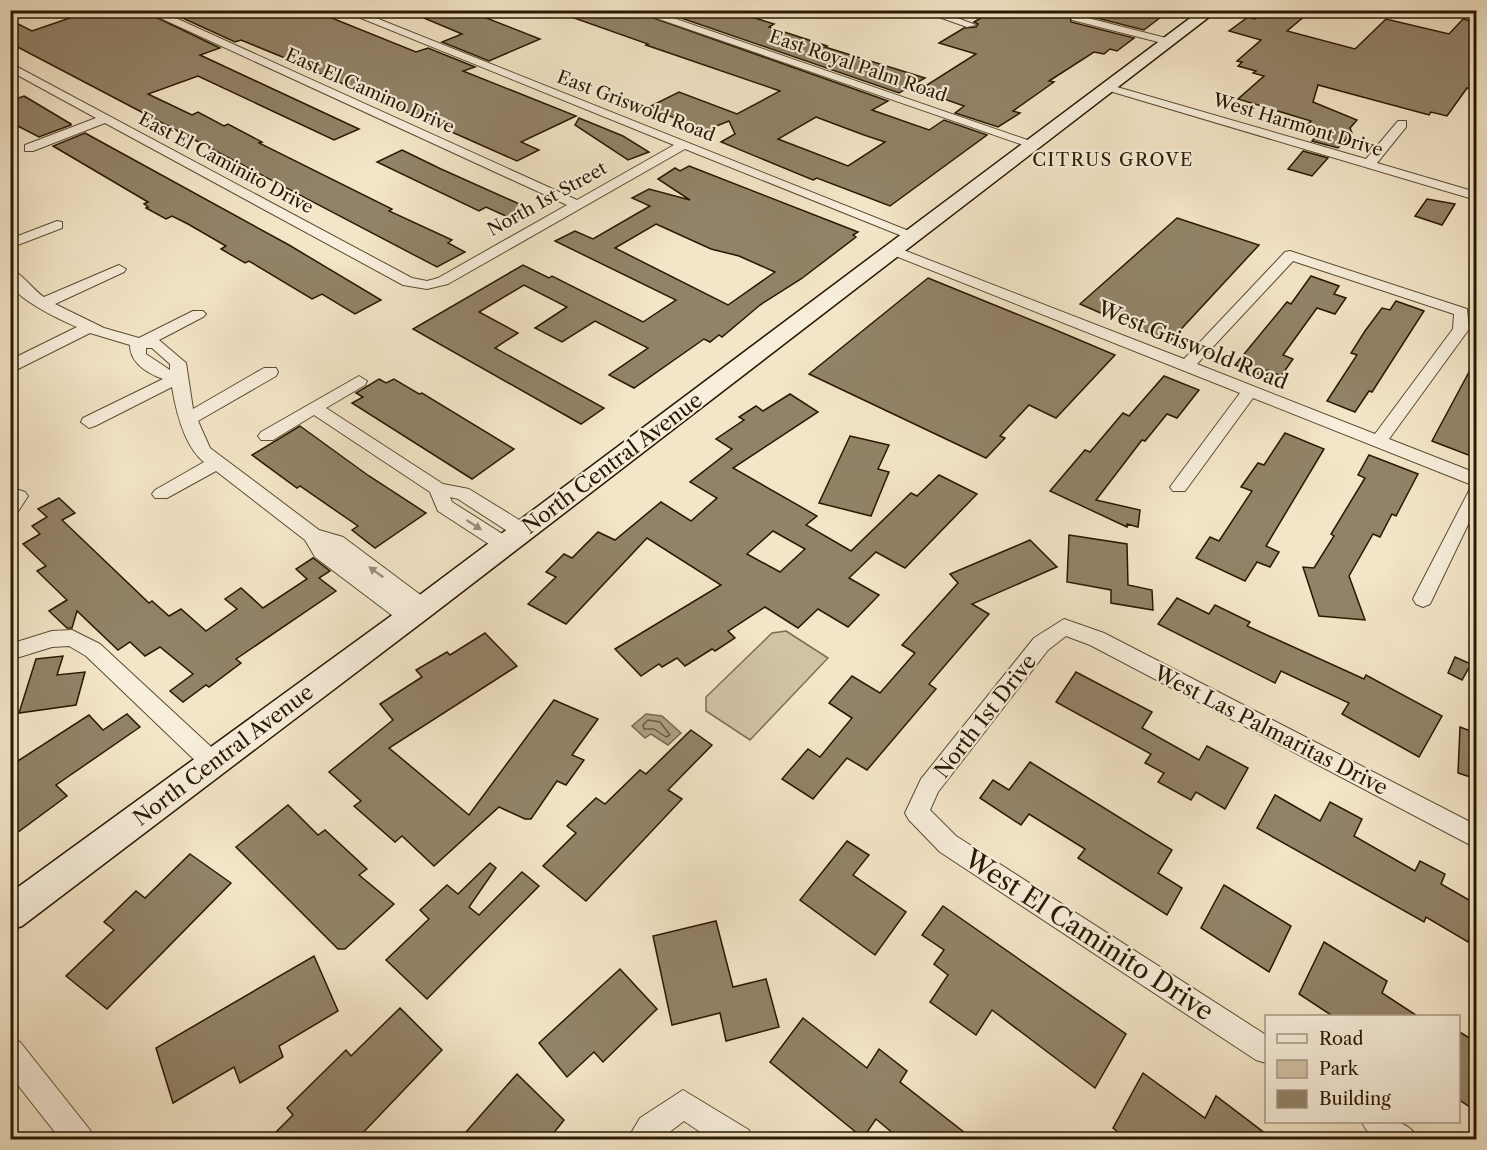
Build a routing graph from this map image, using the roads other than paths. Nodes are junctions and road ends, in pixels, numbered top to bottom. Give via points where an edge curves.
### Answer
1 (148, 10) edge
2 (346, 10) edge
3 (638, 10) edge
4 (924, 10) edge
5 (1211, 10) edge
6 (1076, 18) dead end
7 (971, 25) dead end
8 (1170, 42) junction
9 (10, 66) edge
10 (1110, 88) junction
11 (106, 118) junction
12 (1402, 124) dead end
13 (685, 144) junction
14 (1033, 144) junction
15 (29, 148) dead end
16 (1368, 165) junction
17 (1476, 196) edge
18 (578, 205) junction
19 (57, 225) dead end
20 (903, 242) junction
21 (10, 244) edge
22 (119, 269) dead end
23 (11, 281) edge
24 (427, 285) joint
25 (42, 304) junction
26 (198, 314) dead end
27 (90, 327) junction
28 (138, 345) junction
29 (1187, 365) junction
30 (12, 366) dead end
31 (270, 372) dead end
32 (177, 378) junction
33 (359, 381) dead end
34 (1250, 391) junction
35 (314, 408) junction
36 (189, 418) junction
37 (89, 422) dead end
38 (267, 436) dead end
39 (1379, 441) junction
40 (215, 463) junction
41 (1476, 480) edge
42 (1179, 487) dead end
43 (1476, 490) edge
44 (161, 494) dead end
45 (513, 538) junction
46 (1423, 599) dead end
47 (416, 612) junction
48 (1064, 627) joint
49 (10, 652) edge
50 (213, 763) junction
51 (917, 813) joint
52 (1476, 837) edge
53 (10, 914) edge
54 (1265, 1049) edge
55 (10, 1052) edge
56 (1378, 1123) edge
57 (80, 1140) edge
58 (641, 1140) edge
59 (739, 1140) edge
60 (1404, 1140) edge

1 - 18 street, East El Camino Drive
2 - 13 street, East Griswold Road
3 - 14 street, East Royal Palm Road
4 - 7 street
5 - 8 main road, North Central Avenue
6 - 8 street
8 - 10 main road, North Central Avenue
9 - 11 street, East El Caminito Drive
10 - 14 main road, North Central Avenue
10 - 16 street, West Harmont Drive
11 - 15 street
11 - 24 street, East El Caminito Drive via 408,282
12 - 16 street
13 - 18 street, North 1st Street
13 - 20 street, East Griswold Road
14 - 20 main road, North Central Avenue
16 - 17 street, West Harmont Drive
18 - 24 street, North 1st Street via 442,281
19 - 21 street
20 - 29 street, West Griswold Road
20 - 45 main road, North Central Avenue
22 - 25 street
23 - 25 street
25 - 27 street
26 - 28 street
27 - 28 street
27 - 30 street
28 - 32 street via 138,355 157,371
29 - 34 street, West Griswold Road
29 - 39 street via 1290,255 1462,312 1461,329
31 - 36 street
32 - 36 street
32 - 37 street
33 - 35 street
34 - 39 street, West Griswold Road
34 - 42 street
35 - 38 street
35 - 45 street via 438,489 444,506
36 - 40 street via 203,452
39 - 41 street, West Griswold Road
40 - 44 street
40 - 47 street via 312,535 322,552
43 - 46 street
45 - 47 main road, North Central Avenue
47 - 50 main road, North Central Avenue
48 - 51 street, North 1st Drive via 1041,644 929,786
48 - 52 street, West Las Palmaritas Drive via 1097,639
49 - 50 street via 52,639 72,638 93,650
50 - 53 main road, North Central Avenue
51 - 54 street, West El Caminito Drive via 948,844
55 - 57 street
56 - 60 street
58 - 59 street via 650,1128 683,1104

